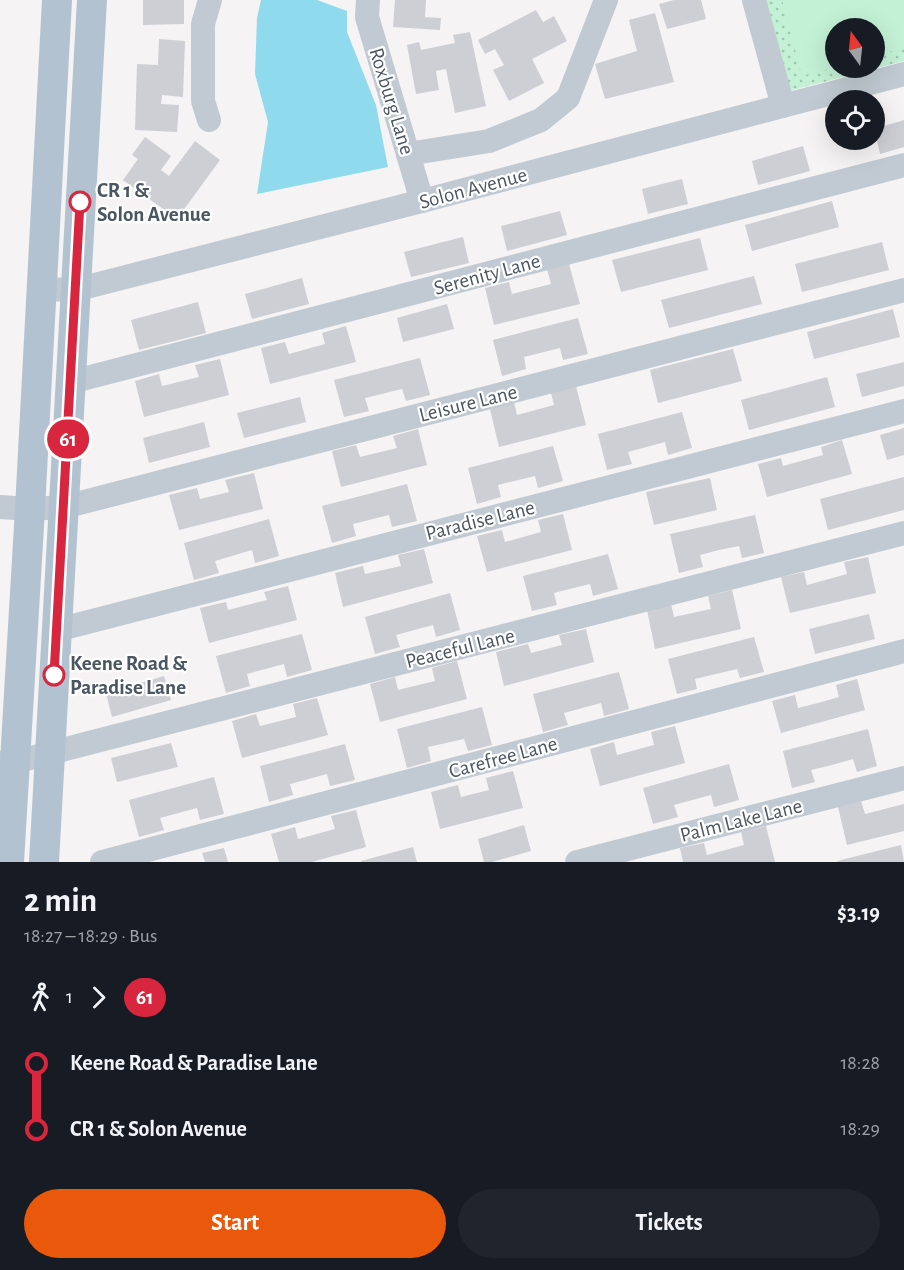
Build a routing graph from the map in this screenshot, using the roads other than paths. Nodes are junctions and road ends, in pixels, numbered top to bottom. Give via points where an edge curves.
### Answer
1 (57, 0) edge
2 (92, 0) edge
3 (210, 0) edge
4 (368, 0) edge
5 (606, 0) edge
6 (754, 0) edge
7 (904, 74) edge
8 (783, 106) junction
9 (209, 120) dead end
10 (408, 154) junction
11 (904, 165) edge
12 (422, 201) junction
13 (41, 289) junction
14 (75, 290) junction
15 (904, 290) edge
16 (71, 382) junction
17 (904, 411) edge
18 (0, 507) edge
19 (64, 507) junction
20 (30, 509) junction
21 (904, 533) edge
22 (57, 630) junction
23 (904, 651) edge
24 (50, 753) junction
25 (8, 762) edge
26 (904, 778) edge
27 (9, 862) edge
28 (44, 862) edge
29 (102, 862) edge
30 (577, 862) edge

1 - 13 main road
2 - 14 main road
3 - 9 street via 203,24 203,101
4 - 10 street, Roxburg Lane via 367,17
5 - 10 street via 568,98 541,120 489,141
6 - 8 street
7 - 8 street, Solon Avenue
8 - 12 street, Solon Avenue
10 - 12 street, Roxburg Lane
11 - 16 street, Serenity Lane
12 - 14 street, Solon Avenue
13 - 14 street, Solon Avenue
13 - 20 main road
14 - 16 main road
15 - 19 street, Leisure Lane
16 - 19 main road
17 - 22 street, Paradise Lane
18 - 20 street, Leisure Lane
19 - 20 street, Leisure Lane
19 - 22 main road
20 - 25 main road
21 - 24 street, Peaceful Lane
22 - 24 main road
23 - 29 street, Carefree Lane
24 - 25 street, Peaceful Lane
24 - 28 main road
25 - 27 main road
26 - 30 street, Palm Lake Lane

